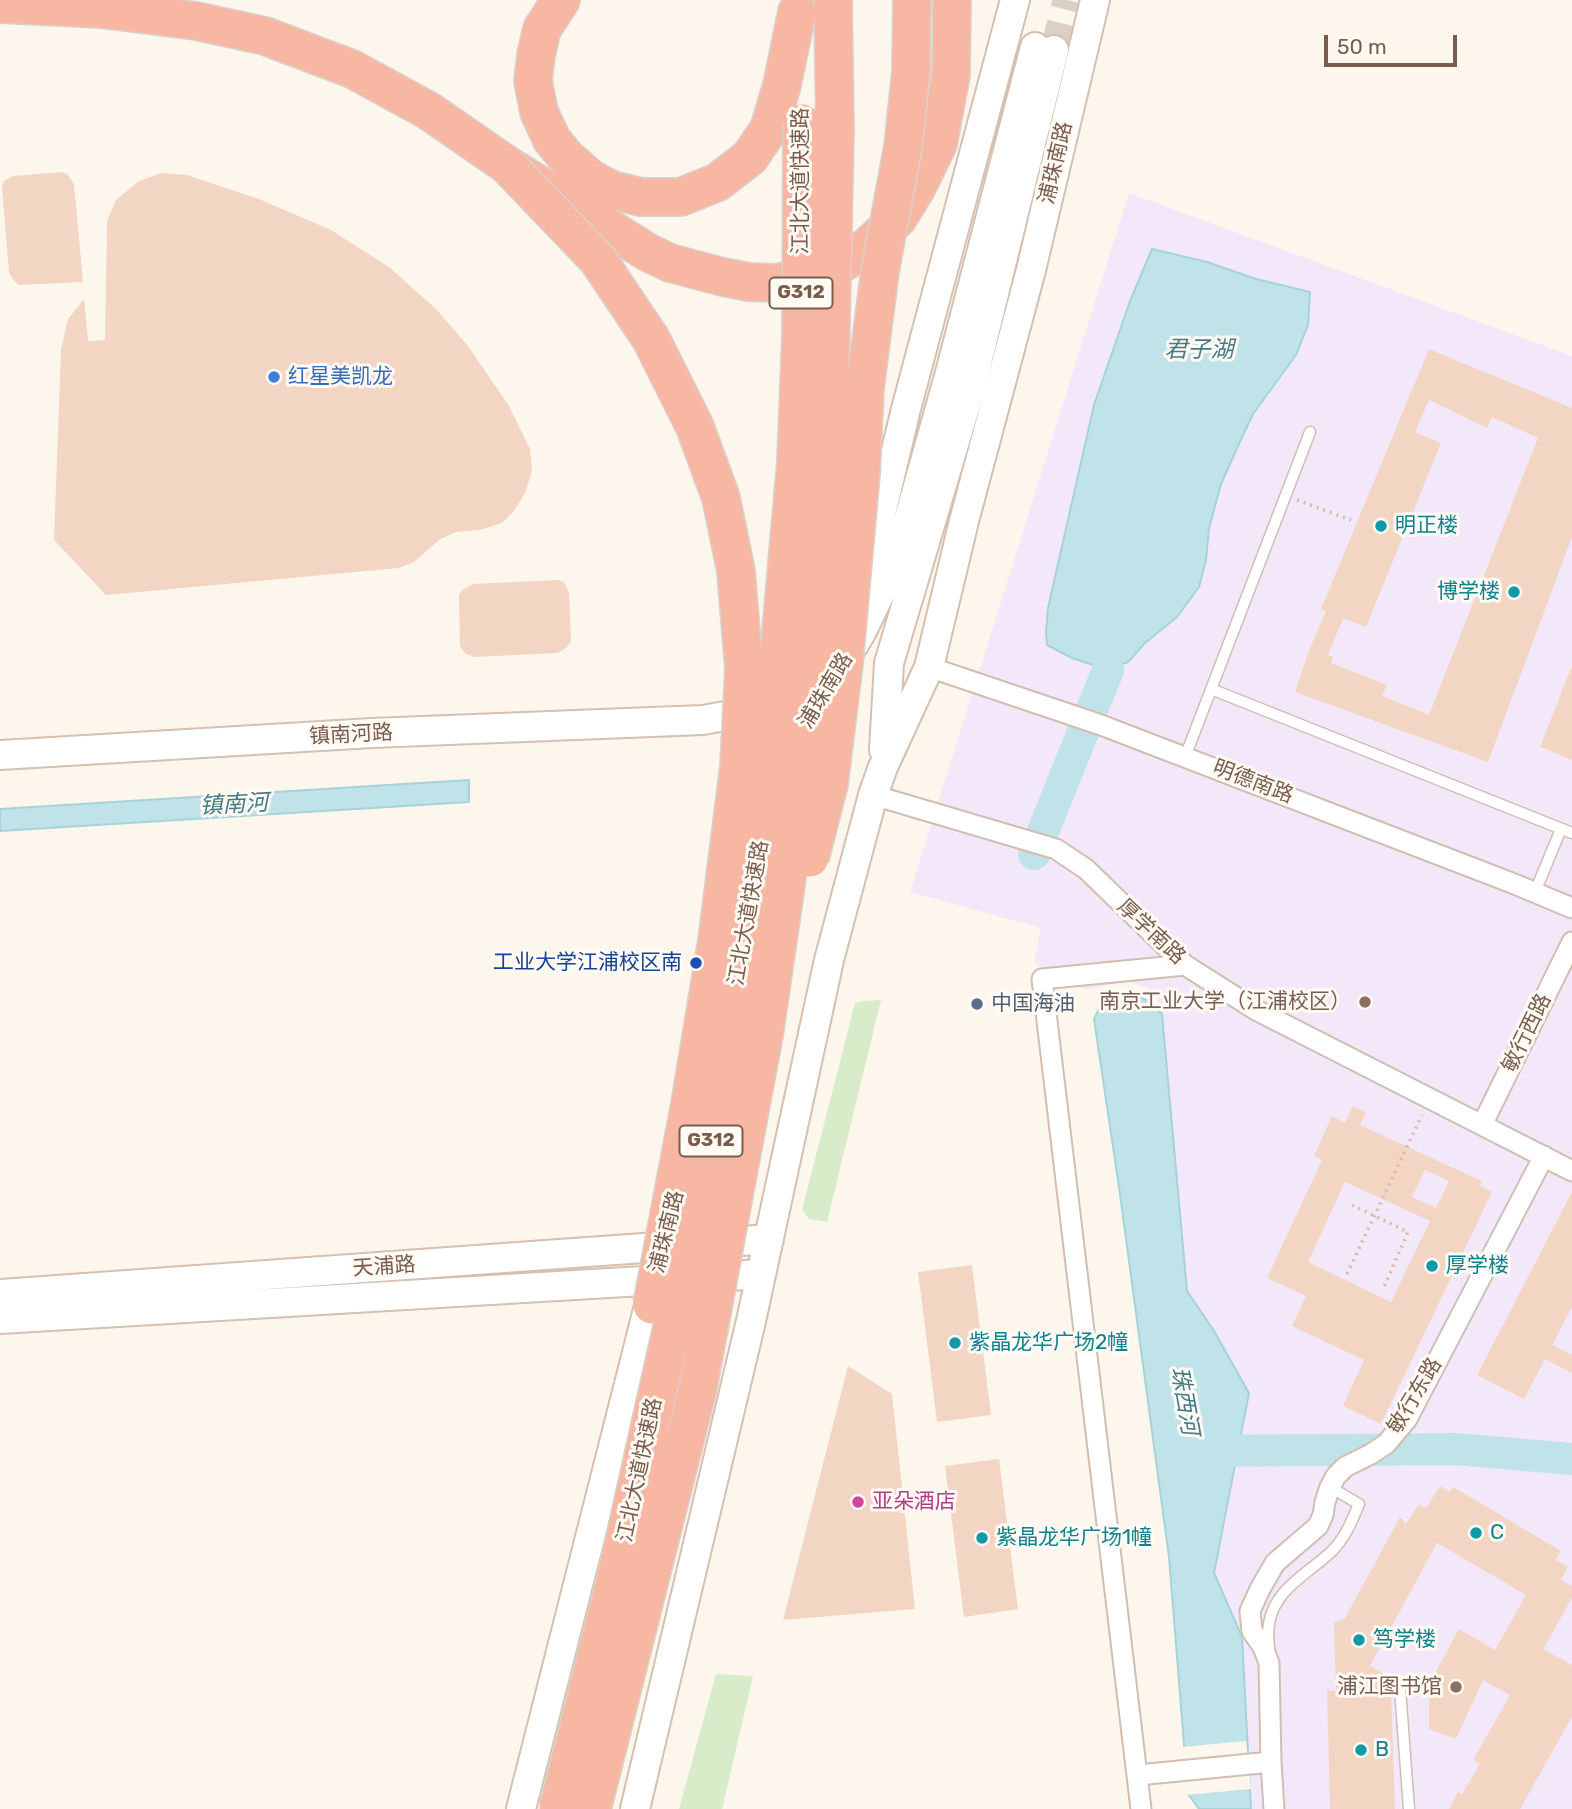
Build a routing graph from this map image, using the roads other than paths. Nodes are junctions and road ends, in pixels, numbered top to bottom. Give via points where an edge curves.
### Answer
1 (561, 0) edge
2 (833, 0) edge
3 (912, 0) edge
4 (952, 0) edge
5 (1015, 0) edge
6 (1095, 0) edge
7 (0, 4) edge
8 (797, 6) edge
9 (507, 166) junction
10 (1310, 432) dead end
11 (862, 631) junction
12 (929, 667) junction
13 (1211, 689) junction
14 (822, 698) junction
15 (703, 720) junction
16 (0, 755) edge
17 (1185, 757) junction
18 (785, 758) junction
19 (883, 767) junction
20 (873, 795) junction
21 (1562, 829) junction
22 (1572, 833) edge
23 (1535, 892) junction
24 (1572, 908) edge
25 (1572, 942) edge
26 (1185, 965) junction
27 (764, 1035) junction
28 (1482, 1125) junction
29 (1544, 1156) junction
30 (1572, 1171) edge
31 (769, 1239) junction
32 (663, 1247) junction
33 (761, 1274) junction
34 (655, 1280) junction
35 (0, 1294) edge
36 (0, 1319) edge
37 (1330, 1487) junction
38 (616, 1578) junction
39 (1269, 1662) junction
40 (1400, 1689) dead end
41 (1271, 1762) junction
42 (1138, 1775) junction
43 (521, 1809) edge
44 (558, 1809) edge
45 (592, 1809) edge
46 (635, 1809) edge
47 (1142, 1809) edge
48 (1274, 1809) edge
49 (1409, 1809) edge

1 - 8 highway via 542,29 536,55 533,81 538,112 552,140 590,179 641,197 681,197 718,182 750,157 769,129
2 - 27 highway, 江北大道快速路 / G312, bridge via 828,463 817,639
3 - 27 highway, bridge via 910,85 865,388 844,663 829,784
4 - 9 highway, bridge via 951,75 938,144 917,187 898,218 867,247 813,275 777,283 749,282 670,263
5 - 11 street, 浦珠南路 via 906,409 876,534
6 - 12 street, 浦珠南路
7 - 9 highway via 101,9 265,36 352,69 429,111
8 - 38 highway, 江北大道快速路 / G312, bridge via 802,150 797,449 763,836 706,1175
9 - 38 highway, bridge via 598,260 651,338 695,427 721,498 736,571 744,669 739,767 717,941 634,1397
10 - 13 lane
11 - 14 street, 浦珠南路
11 - 19 street, 浦珠南路 via 898,557 1045,48 971,387 889,663
12 - 17 street, 明德南路
12 - 19 street, 浦珠南路
13 - 17 lane
13 - 21 lane
14 - 15 street, 镇南河路
14 - 18 street, 浦珠南路
15 - 16 street, 镇南河路
15 - 18 street
17 - 23 street, 明德南路
18 - 32 street, 浦珠南路
19 - 20 street, 浦珠南路
20 - 26 street, 厚学南路 via 1056,849 1086,869
20 - 31 street, 浦珠南路 via 829,960
21 - 22 lane
21 - 23 lane
23 - 24 street, 明德南路
25 - 28 street, 敏行西路
26 - 28 street, 厚学南路 via 1256,1010
26 - 42 street via 1042,979
27 - 45 highway, 江北大道快速路 / G312, bridge via 697,1392
28 - 29 street, 厚学南路
29 - 30 street, 厚学南路
29 - 37 street, 敏行东路 via 1407,1419 1386,1444 1345,1467
31 - 32 street, 天浦路
31 - 33 street, 浦珠南路
32 - 34 street, 浦珠南路
32 - 35 street, 天浦路
33 - 34 street
33 - 46 street, 浦珠南路
34 - 36 street
34 - 43 street, 浦珠南路
37 - 39 street, 敏行东路 via 1318,1526 1275,1563 1250,1611 1252,1630
37 - 39 lane via 1360,1504 1345,1536 1284,1590 1273,1607 1268,1625
38 - 44 highway, 江北大道快速路 / G312, bridge
39 - 41 street, 敏行东路
40 - 49 lane
41 - 42 street
41 - 48 street, 敏行东路
42 - 47 street

